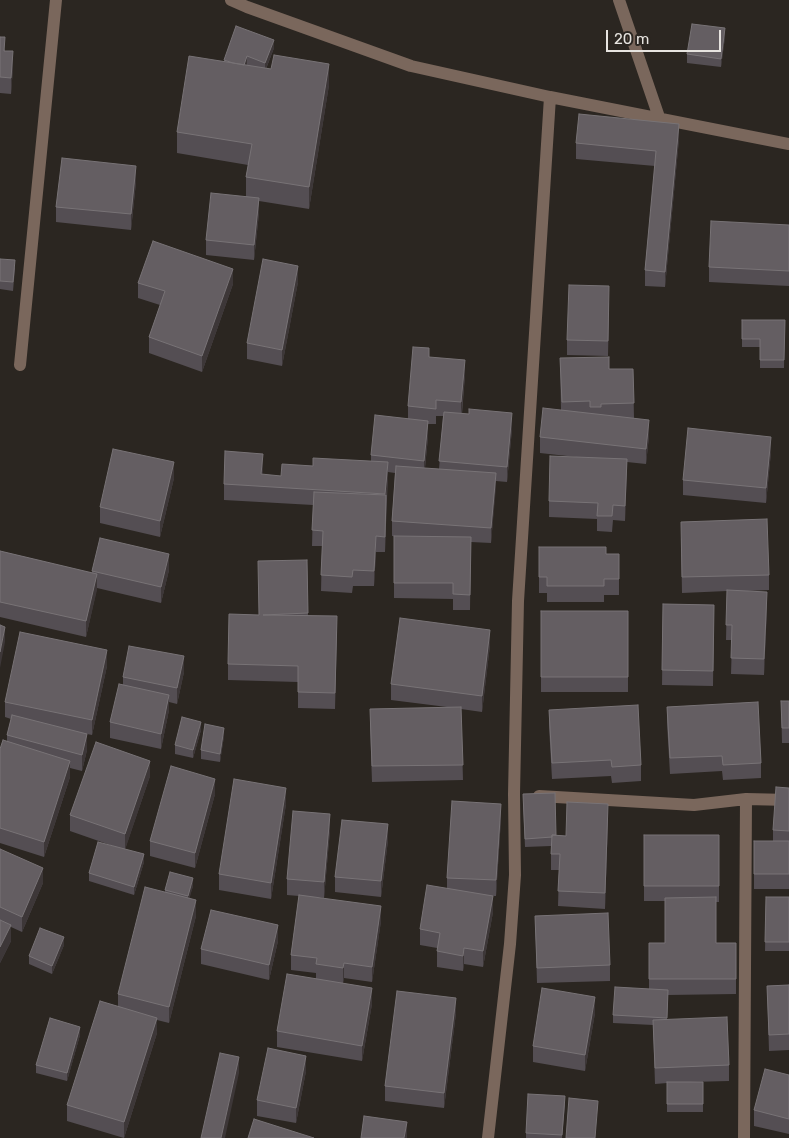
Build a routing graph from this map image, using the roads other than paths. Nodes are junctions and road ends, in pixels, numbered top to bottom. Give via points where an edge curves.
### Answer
1 (56, 0) edge
2 (231, 0) edge
3 (619, 0) edge
4 (550, 97) junction
5 (660, 120) junction
6 (789, 144) edge
7 (20, 365) dead end
8 (514, 794) junction
9 (746, 799) junction
10 (789, 800) edge
11 (488, 1138) edge
12 (744, 1138) edge

1 - 7 street
2 - 4 street via 411,66
3 - 5 street
4 - 5 street
4 - 8 street via 518,601
5 - 6 street
8 - 9 street via 694,805
8 - 11 street via 515,875 510,944
9 - 10 street
9 - 12 street

